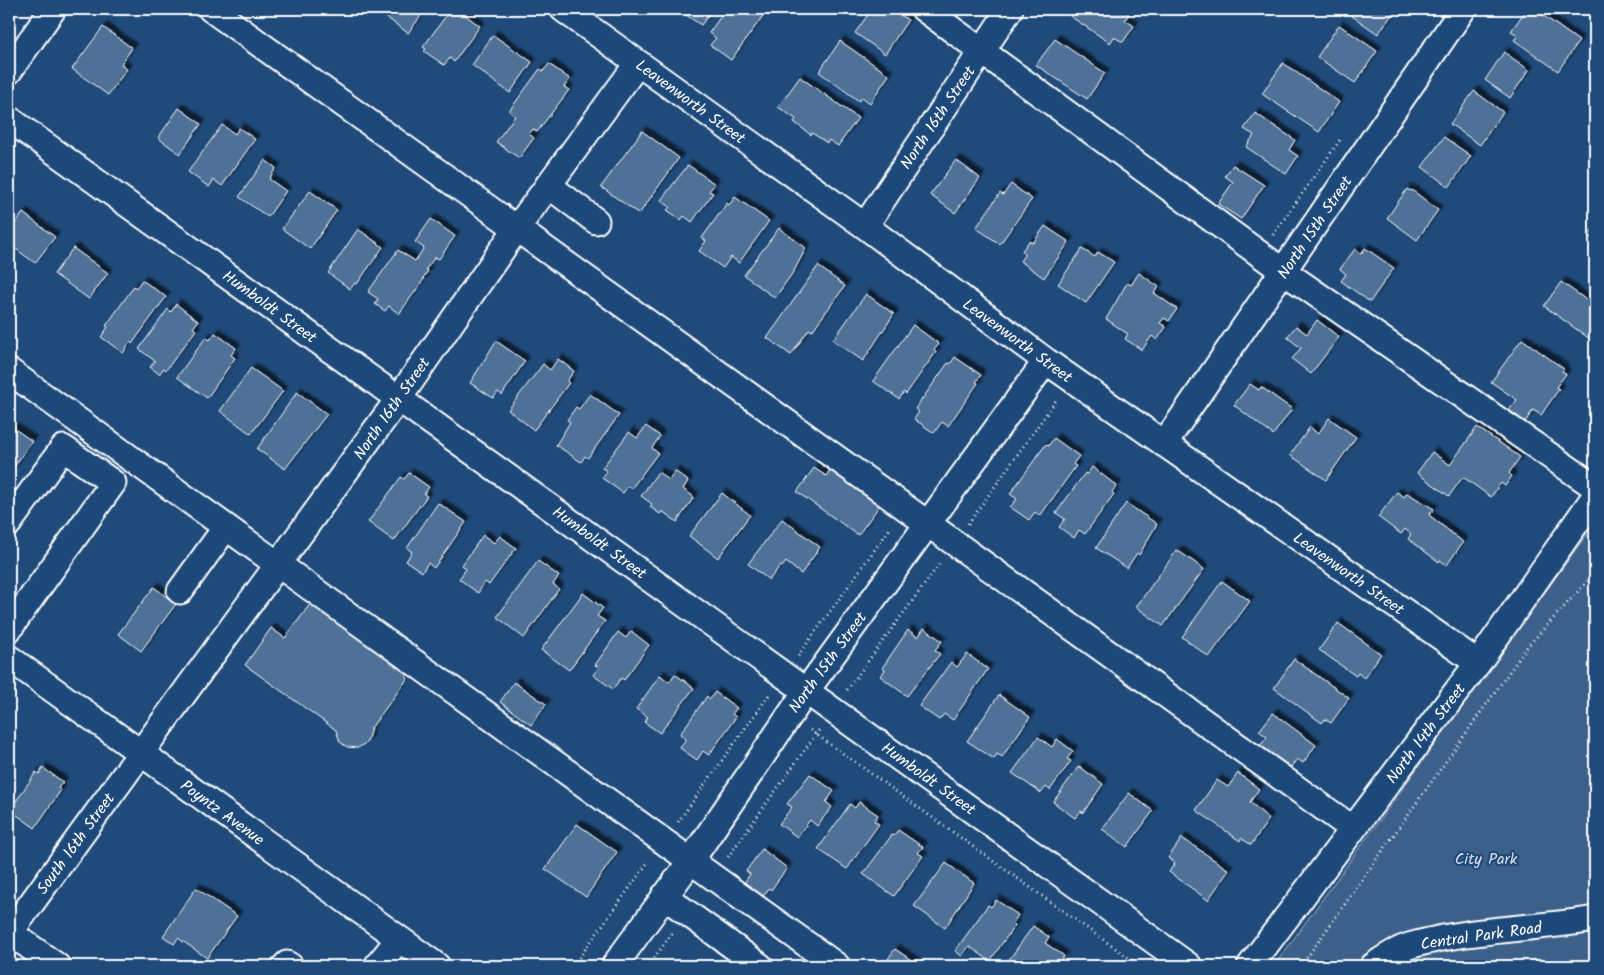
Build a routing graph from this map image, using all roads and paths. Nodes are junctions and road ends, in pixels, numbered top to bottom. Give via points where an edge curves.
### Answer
1 (53, 9) edge
2 (211, 9) edge
3 (563, 9) edge
4 (924, 9) edge
5 (1010, 9) edge
6 (1463, 9) edge
7 (982, 50) junction
8 (638, 62) junction
9 (9, 71) edge
10 (9, 119) edge
11 (548, 185) junction
12 (596, 220) dead end
13 (865, 226) junction
14 (517, 228) junction
15 (1283, 271) junction
16 (1046, 361) junction
17 (9, 371) edge
18 (400, 398) junction
19 (1058, 398) dead end
20 (1164, 444) junction
21 (1595, 487) edge
22 (1595, 496) edge
23 (904, 508) junction
24 (9, 523) edge
25 (927, 525) junction
26 (226, 528) junction
27 (954, 544) junction
28 (278, 565) junction
29 (1595, 573) edge
30 (180, 591) dead end
31 (9, 629) edge
32 (9, 658) edge
33 (1478, 663) junction
34 (785, 674) junction
35 (806, 690) junction
36 (834, 709) junction
37 (790, 714) junction
38 (816, 734) junction
39 (141, 752) junction
40 (1352, 829) junction
41 (663, 843) junction
42 (690, 862) junction
43 (712, 878) junction
44 (664, 896) junction
45 (687, 913) junction
46 (1595, 919) edge
47 (9, 933) edge
48 (399, 939) junction
49 (56, 966) edge
50 (285, 966) edge
51 (290, 966) edge
52 (377, 966) edge
53 (436, 966) edge
54 (573, 966) edge
55 (614, 966) edge
56 (648, 966) edge
57 (760, 966) edge
58 (837, 966) edge
59 (1140, 966) edge
60 (1189, 966) edge
61 (1250, 966) edge
62 (1301, 966) edge
63 (1373, 966) edge

1 - 9 street
2 - 14 street
3 - 8 street, Leavenworth Street
4 - 7 street
5 - 7 street, North 16th Street
6 - 15 street, North 15th Street
7 - 13 street, North 16th Street
7 - 15 street
8 - 11 street, North 16th Street
8 - 13 street, Leavenworth Street
10 - 18 street, Humboldt Street
11 - 12 street
11 - 14 street, North 16th Street
13 - 16 street, Leavenworth Street
14 - 18 street, North 16th Street
14 - 23 street
15 - 20 street, North 15th Street
15 - 21 street
16 - 20 street, Leavenworth Street
16 - 25 street, North 15th Street
17 - 26 street
18 - 28 street, North 16th Street
18 - 34 street, Humboldt Street
19 - 27 path
20 - 33 street, Leavenworth Street
22 - 33 street, North 14th Street
23 - 25 street
23 - 34 path
24 - 31 street via 63,448 113,483
25 - 27 street
25 - 35 street, North 15th Street
26 - 28 street
26 - 30 street
27 - 36 path
27 - 40 street
28 - 39 street, North 16th Street
28 - 41 street
29 - 62 path via 1527,646
32 - 39 street, Poyntz Avenue
33 - 40 street, North 14th Street
34 - 35 street, Humboldt Street
34 - 41 path
35 - 36 street, Humboldt Street
35 - 37 street, North 15th Street
36 - 38 path
36 - 60 street, Humboldt Street
37 - 38 path
37 - 42 street, North 15th Street
38 - 43 path
38 - 59 path
39 - 47 street, South 16th Street
39 - 48 street, Poyntz Avenue
40 - 61 street, North 14th Street
41 - 42 street
41 - 54 path
42 - 43 street
42 - 44 street, North 15th Street
43 - 58 street
44 - 45 street
44 - 55 street, North 15th Street
45 - 56 path
45 - 57 street
46 - 63 street, Central Park Road via 1409,946
47 - 49 street
48 - 52 street
48 - 53 street, Poyntz Avenue
50 - 51 street

